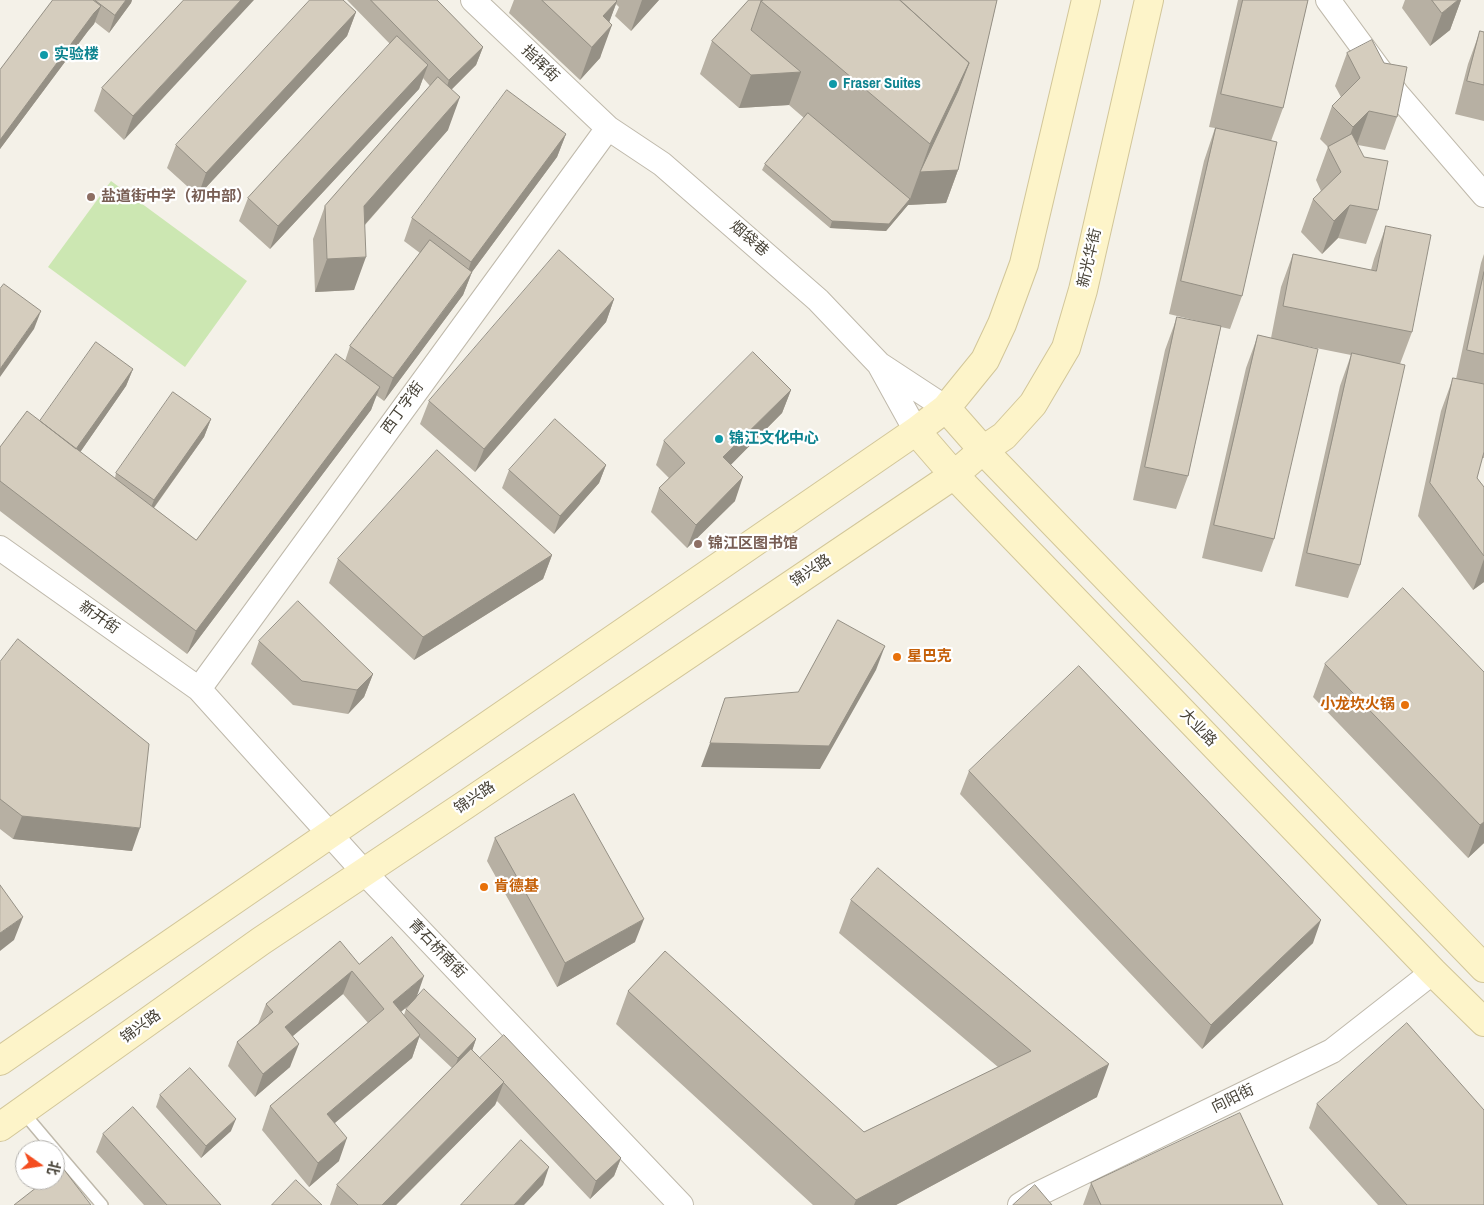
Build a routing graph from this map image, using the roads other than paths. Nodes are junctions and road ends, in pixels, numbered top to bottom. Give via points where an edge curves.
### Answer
1 (473, 0) edge
2 (1086, 0) edge
3 (1149, 0) edge
4 (1328, 0) edge
5 (608, 128) junction
6 (1484, 195) edge
7 (878, 364) junction
8 (946, 408) junction
9 (916, 431) junction
10 (983, 450) junction
11 (954, 474) junction
12 (0, 548) edge
13 (199, 688) junction
14 (330, 835) junction
15 (364, 872) junction
16 (1484, 968) edge
17 (1433, 972) junction
18 (1484, 1022) edge
19 (0, 1062) edge
20 (22, 1111) junction
21 (0, 1127) edge
22 (47, 1140) edge
23 (65, 1162) edge
24 (102, 1205) edge
25 (681, 1205) edge
26 (1020, 1205) edge

1 - 5 street, 指挥街
2 - 8 main road via 1024,264 985,360
3 - 10 main road, 新光华街 via 1083,290 1066,348 1033,404 1004,436
4 - 6 street via 1397,94
5 - 7 street, 烟袋巷 via 670,170 818,300
5 - 13 street, 西丁字街
7 - 8 street
7 - 9 street
8 - 9 main road
8 - 10 main road
9 - 11 main road, 大业路
9 - 14 main road
10 - 11 main road, 新光华街
10 - 16 main road
11 - 15 main road, 锦兴路
11 - 17 main road, 大业路
12 - 13 street, 新开街
13 - 14 street, 青石桥南街
14 - 15 street, 青石桥南街
14 - 19 main road
15 - 20 main road, 锦兴路
15 - 25 street, 青石桥南街
17 - 18 main road, 大业路
17 - 26 street, 向阳街 via 1332,1051
20 - 21 main road, 锦兴路
20 - 22 lane
23 - 24 lane

